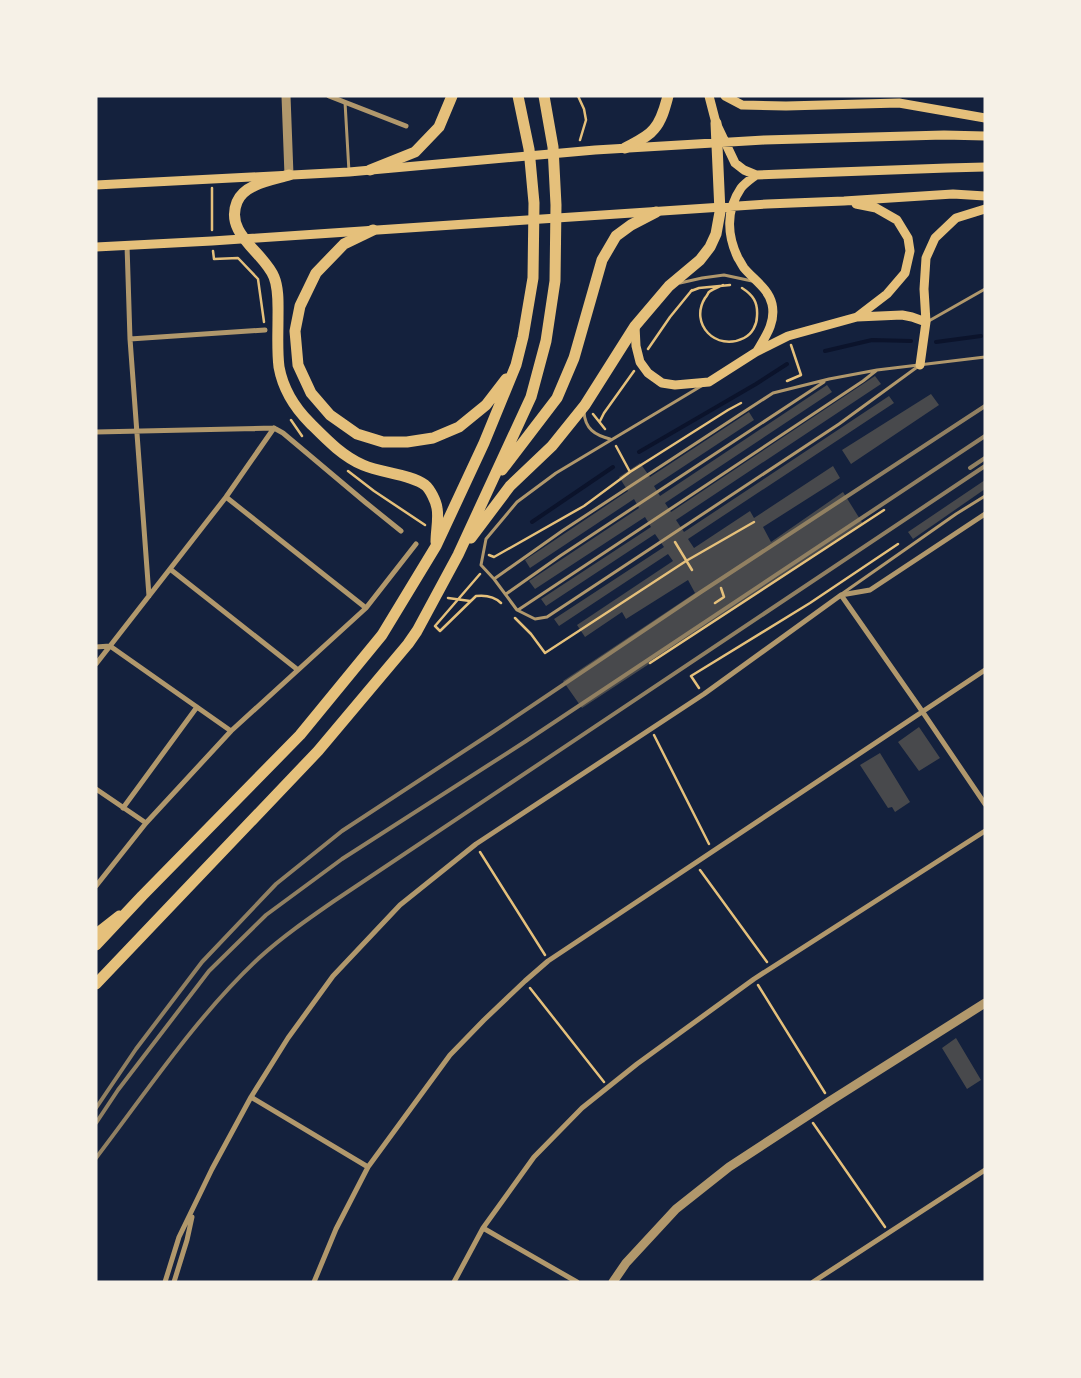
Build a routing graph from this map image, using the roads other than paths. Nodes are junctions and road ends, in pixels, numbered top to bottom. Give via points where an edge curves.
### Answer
1 (286, 96) edge
2 (329, 96) edge
3 (452, 96) edge
4 (518, 96) edge
5 (544, 96) edge
6 (668, 96) edge
7 (710, 96) edge
8 (725, 96) edge
9 (345, 102) junction
10 (985, 118) edge
11 (716, 122) junction
12 (406, 126) dead end
13 (985, 136) edge
14 (624, 148) junction
15 (985, 168) edge
16 (370, 170) junction
17 (350, 172) junction
18 (289, 175) junction
19 (756, 175) junction
20 (96, 185) edge
21 (985, 196) edge
22 (844, 202) junction
23 (985, 209) edge
24 (656, 212) junction
25 (373, 230) junction
26 (243, 238) junction
27 (127, 245) junction
28 (96, 247) edge
29 (760, 283) junction
30 (669, 286) junction
31 (985, 289) edge
32 (857, 317) junction
33 (926, 322) junction
34 (634, 326) junction
35 (265, 330) dead end
36 (130, 339) junction
37 (756, 352) junction
38 (985, 357) edge
39 (516, 365) junction
40 (920, 365) junction
41 (878, 370) junction
42 (829, 379) junction
43 (709, 382) junction
44 (583, 408) junction
45 (274, 428) junction
46 (136, 430) junction
47 (96, 432) edge
48 (610, 439) junction
49 (488, 488) junction
50 (985, 496) edge
51 (226, 497) junction
52 (985, 514) edge
53 (401, 530) dead end
54 (416, 544) dead end
55 (436, 546) junction
56 (458, 555) junction
57 (170, 569) junction
58 (494, 579) junction
59 (506, 594) junction
60 (841, 595) junction
61 (149, 596) junction
62 (366, 608) junction
63 (518, 610) junction
64 (110, 646) junction
65 (96, 647) edge
66 (96, 664) edge
67 (298, 670) junction
68 (985, 670) edge
69 (197, 707) junction
70 (922, 711) junction
71 (231, 731) junction
72 (96, 789) edge
73 (985, 804) edge
74 (123, 808) junction
75 (146, 823) junction
76 (985, 831) edge
77 (96, 886) edge
78 (142, 896) junction
79 (96, 933) edge
80 (96, 945) edge
81 (96, 984) edge
82 (985, 1002) edge
83 (252, 1097) junction
84 (368, 1167) junction
85 (985, 1170) edge
86 (194, 1209) junction
87 (484, 1228) junction
88 (164, 1282) edge
89 (174, 1282) edge
90 (314, 1282) edge
91 (454, 1282) edge
92 (577, 1282) edge
93 (613, 1282) edge
94 (813, 1282) edge

1 - 18 street
2 - 9 street
3 - 16 highway via 439,127 415,152
4 - 39 highway via 530,149 534,203 533,278
5 - 49 highway via 553,147 555,281 546,341 531,397
6 - 14 highway via 660,120 650,134
7 - 11 main road
8 - 10 main road via 742,105 900,103
9 - 12 street
9 - 17 lane
11 - 19 main road via 735,163
11 - 30 highway via 720,212 716,234 700,260
13 - 14 main road via 764,140
14 - 16 main road
15 - 19 main road
16 - 17 main road
17 - 18 main road
18 - 20 main road
18 - 26 highway via 252,187 237,201 234,213
19 - 29 main road via 742,187 729,221 730,238 736,252 744,267
21 - 22 main road via 953,194
22 - 24 main road
22 - 32 main road via 876,208 897,220 908,238 910,251 904,273 886,294
23 - 33 main road via 956,218 935,238 926,258
24 - 25 main road
24 - 49 highway via 616,236 602,260 574,358 557,398
25 - 26 main road
25 - 39 highway via 344,244 316,273 300,306 295,331 298,365 311,393 330,415 357,434 383,442 433,438 459,427 486,405
26 - 27 main road
26 - 55 highway via 268,265 274,277 278,298 279,368 298,412 334,448 361,464 426,485 437,508
27 - 28 main road
27 - 36 street
29 - 30 lane via 724,275
29 - 37 main road via 772,303 773,320
30 - 34 highway
31 - 33 lane
32 - 33 main road via 902,315
32 - 37 main road via 788,336
33 - 40 main road
34 - 43 main road via 640,362 648,373 662,383 675,385
34 - 44 highway
35 - 36 street
36 - 46 street
37 - 43 main road
38 - 40 lane
39 - 55 highway
40 - 41 lane
40 - 63 lane via 839,424 547,617 535,619
41 - 42 lane
41 - 63 lane
42 - 58 lane via 773,394
42 - 59 lane
43 - 48 lane
44 - 48 lane via 590,430
44 - 56 highway via 552,446 510,486
45 - 46 street
45 - 51 street
45 - 53 street
46 - 47 street
46 - 61 street
48 - 58 lane via 518,502 486,539 481,565
49 - 56 highway
50 - 60 lane
51 - 57 street
51 - 62 street
52 - 60 street via 870,590
54 - 62 street
55 - 78 highway via 382,635 300,735
56 - 81 highway via 408,644 318,751
57 - 61 street
57 - 67 street
58 - 59 lane
59 - 63 lane
60 - 70 street
60 - 83 street via 704,694 476,844 400,905 333,976 288,1038
61 - 64 street
62 - 67 street
64 - 65 street
64 - 66 street
64 - 69 street
67 - 71 street
68 - 70 street
69 - 71 street
69 - 74 street
70 - 73 street
70 - 84 street via 548,961 450,1055
71 - 75 street
72 - 74 street
74 - 75 street
75 - 77 street
76 - 87 street via 771,967 636,1064 582,1108 534,1157
78 - 79 main road
78 - 80 highway
82 - 93 street via 729,1167 676,1209 626,1263
83 - 84 street
83 - 86 street
84 - 90 street via 336,1229
85 - 94 street
86 - 88 street via 179,1237
86 - 89 street
87 - 91 street
87 - 92 street

